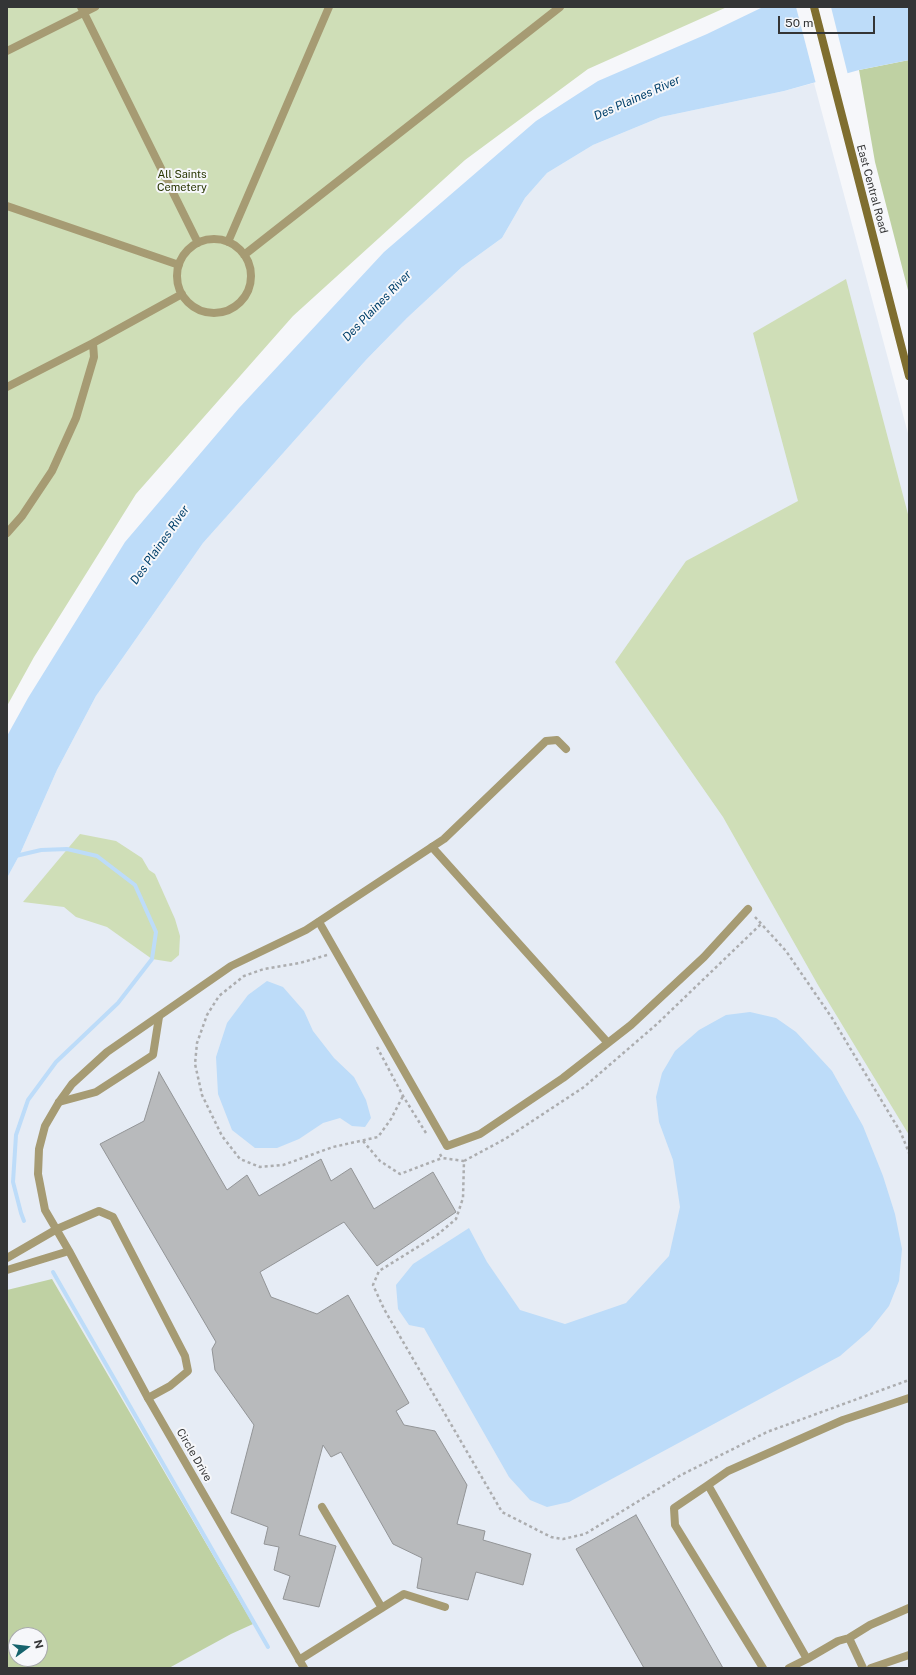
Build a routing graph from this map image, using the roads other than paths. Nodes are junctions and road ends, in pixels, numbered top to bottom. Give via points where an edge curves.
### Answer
1 (95, 7) edge
2 (329, 7) edge
3 (560, 7) edge
4 (814, 7) edge
5 (83, 10) edge
6 (7, 51) edge
7 (7, 206) edge
8 (228, 242) junction
9 (198, 243) junction
10 (244, 255) junction
11 (179, 264) junction
12 (182, 294) junction
13 (93, 343) junction
14 (909, 376) edge
15 (7, 387) edge
16 (7, 533) edge
17 (566, 749) dead end
18 (432, 847) junction
19 (748, 909) road end
20 (319, 922) junction
21 (159, 1017) junction
22 (608, 1043) junction
23 (59, 1102) junction
24 (57, 1229) junction
25 (69, 1251) junction
26 (7, 1258) edge
27 (7, 1270) edge
28 (148, 1398) junction
29 (909, 1398) edge
30 (708, 1485) junction
31 (322, 1507) dead end
32 (382, 1608) junction
33 (445, 1608) dead end
34 (909, 1608) edge
35 (850, 1638) junction
36 (909, 1655) edge
37 (807, 1659) junction
38 (299, 1660) junction
39 (304, 1668) edge
40 (763, 1668) edge
41 (789, 1668) edge
42 (863, 1668) edge
43 (871, 1668) edge

1 - 5 street
2 - 8 street
3 - 10 street
4 - 14 main road, East Central Road
5 - 6 street
5 - 9 street
7 - 11 street
8 - 9 street via 208,240
8 - 10 street
9 - 11 street via 190,248
10 - 12 street via 251,278 242,300 233,308 211,313 199,310 189,304
11 - 12 street via 177,280
12 - 13 street
13 - 15 street
13 - 16 street via 94,357 76,418 52,471 22,516
17 - 18 street, Circle Drive via 557,740 546,740 444,839
18 - 20 street, Circle Drive
18 - 22 street
19 - 22 street via 704,957
20 - 21 street, Circle Drive via 231,966
20 - 22 street via 447,1146 480,1134
21 - 23 street, Circle Drive via 107,1052 72,1084
21 - 23 street via 153,1055 96,1092
23 - 24 street, Circle Drive via 45,1126 39,1149 38,1174 46,1210
24 - 25 street, Circle Drive
24 - 26 street
24 - 28 street via 99,1211 113,1217 186,1356 188,1371 170,1386
25 - 27 street
25 - 28 street, Circle Drive
28 - 38 street, Circle Drive
29 - 30 street via 843,1420 728,1471
30 - 37 street
30 - 40 street via 674,1508 675,1525
31 - 32 street
32 - 33 street via 404,1594
32 - 38 street
34 - 35 street
35 - 37 street
35 - 42 street
36 - 43 street
37 - 41 street
38 - 39 street, Circle Drive

